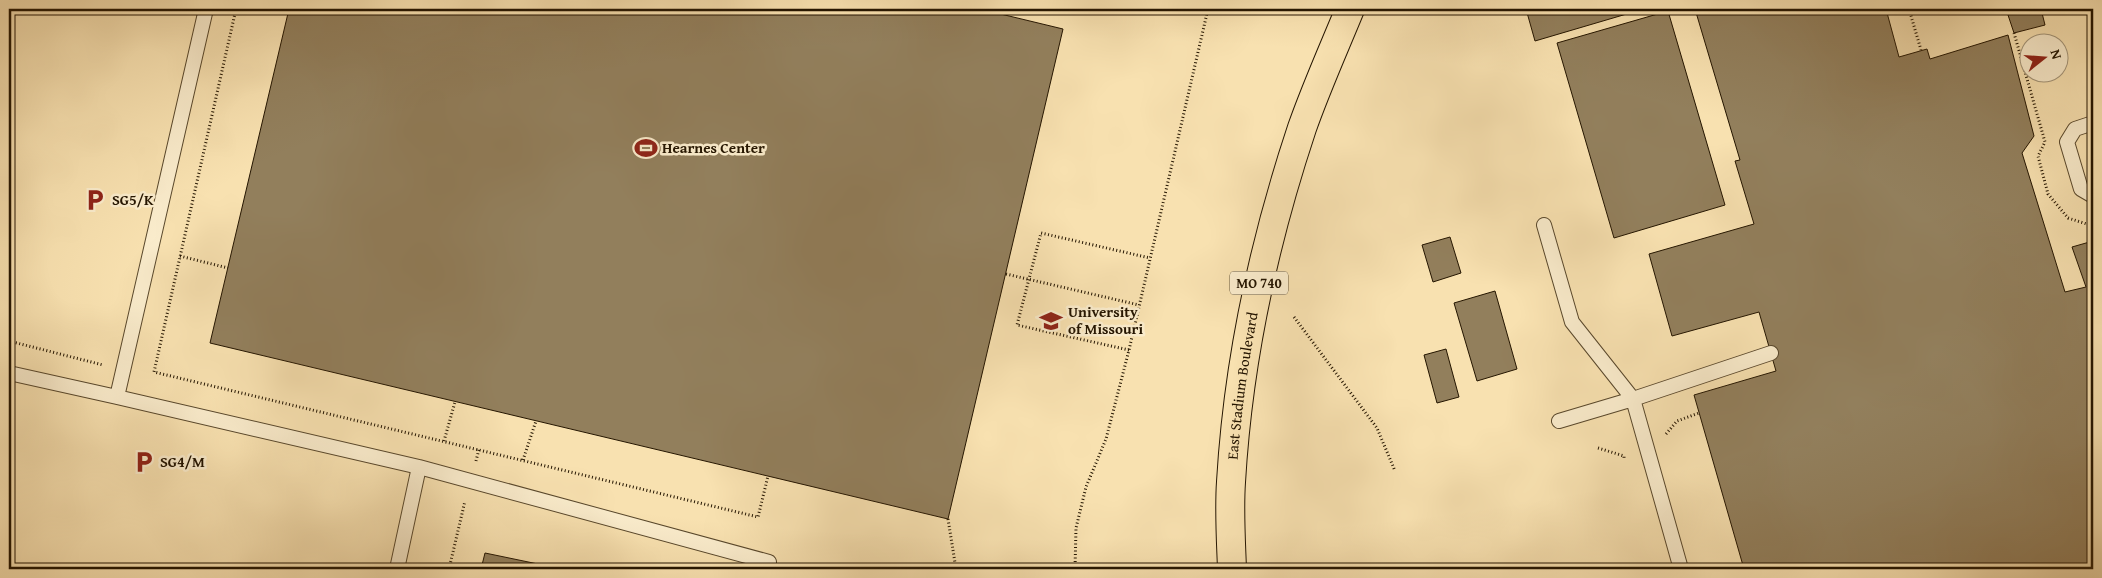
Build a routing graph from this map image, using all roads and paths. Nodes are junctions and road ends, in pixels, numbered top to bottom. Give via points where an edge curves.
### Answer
1 (206, 9) edge
2 (236, 9) edge
3 (1208, 9) edge
4 (1350, 9) edge
5 (1909, 9) edge
6 (2014, 33) dead end
7 (1921, 50) dead end
8 (2093, 123) edge
9 (2093, 196) edge
10 (1544, 225) dead end
11 (2093, 226) edge
12 (180, 256) junction
13 (1150, 258) junction
14 (228, 268) dead end
15 (1006, 274) dead end
16 (1028, 279) junction
17 (1139, 305) junction
18 (1294, 317) dead end
19 (9, 341) edge
20 (1129, 350) junction
21 (1771, 353) dead end
22 (124, 368) junction
23 (154, 372) junction
24 (9, 373) edge
25 (118, 396) junction
26 (1633, 399) junction
27 (455, 402) dead end
28 (1699, 413) dead end
29 (536, 421) dead end
30 (1559, 421) dead end
31 (1666, 435) dead end
32 (444, 441) junction
33 (1598, 448) dead end
34 (479, 450) junction
35 (523, 460) junction
36 (1626, 465) dead end
37 (419, 467) junction
38 (1395, 471) dead end
39 (768, 476) dead end
40 (470, 481) junction
41 (948, 519) dead end
42 (769, 562) dead end
43 (397, 569) edge
44 (449, 569) edge
45 (956, 569) edge
46 (1075, 569) edge
47 (1232, 569) edge
48 (1681, 569) edge

1 - 22 lane
2 - 12 path
3 - 13 path
4 - 47 main road, East Stadium Boulevard / MO 740 via 1303,126 1279,203 1254,303 1239,393 1232,475
5 - 7 path
6 - 11 path via 2044,142 2038,156 2048,194 2068,218
8 - 9 lane via 2075,129 2068,142 2081,189
10 - 26 lane via 1572,322
12 - 14 path
12 - 23 path
13 - 16 path via 1040,233
13 - 17 path
15 - 16 path
16 - 17 path
16 - 20 path via 1017,325
17 - 20 path
18 - 38 path via 1377,428
19 - 22 path
20 - 46 path via 1106,439 1086,487 1076,528
21 - 26 lane
22 - 23 path
22 - 25 lane
23 - 32 path
24 - 25 lane
25 - 37 lane
26 - 30 lane
26 - 48 lane
27 - 32 path
28 - 31 path via 1676,421
29 - 35 path
32 - 34 path
33 - 36 path via 1624,456
34 - 35 path
34 - 40 path
35 - 39 path via 758,516
37 - 40 lane
37 - 43 lane
40 - 42 lane
40 - 44 path
41 - 45 path

